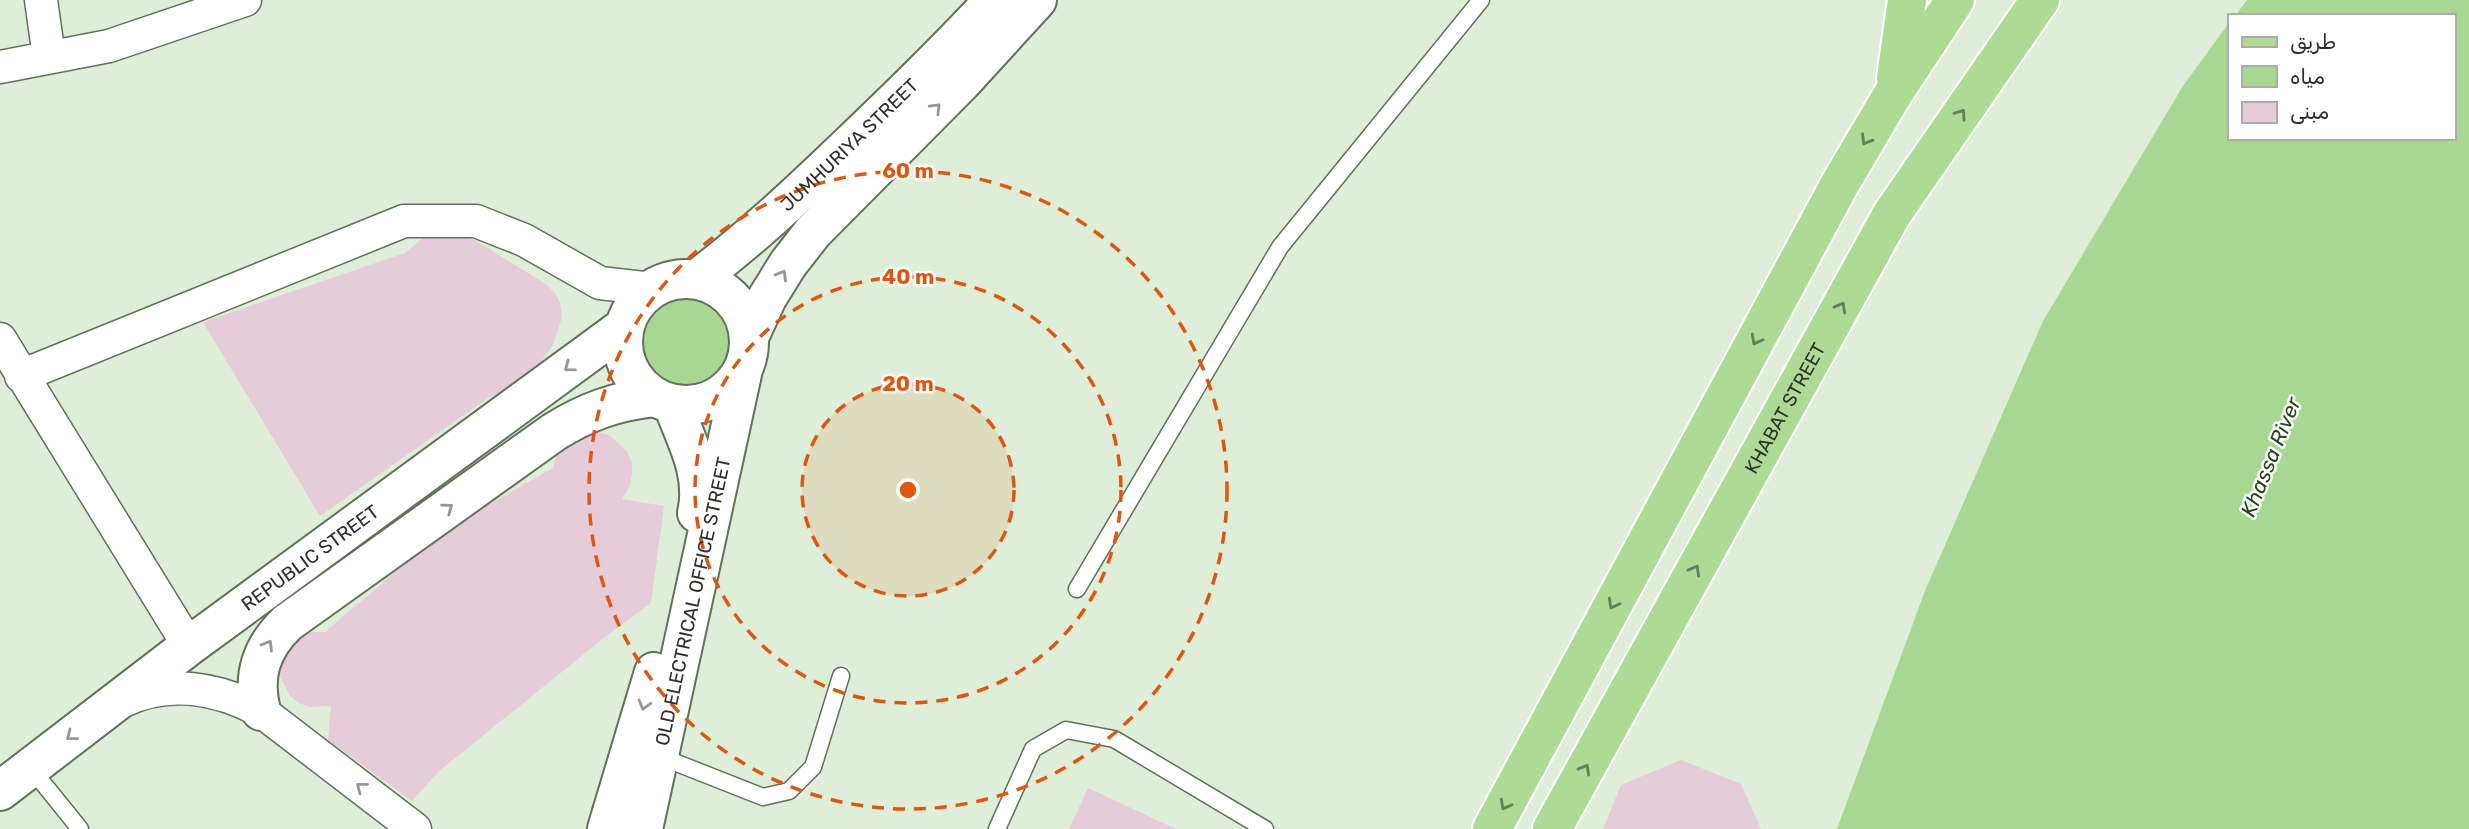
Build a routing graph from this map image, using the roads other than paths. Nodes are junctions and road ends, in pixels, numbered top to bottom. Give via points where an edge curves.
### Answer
1 (41, 0) edge
2 (245, 0) edge
3 (993, 0) edge
4 (1037, 0) edge
5 (1481, 0) edge
6 (1907, 0) edge
7 (1955, 0) edge
8 (2040, 0) edge
9 (49, 57) junction
10 (0, 67) edge
11 (1893, 94) junction
12 (697, 279) junction
13 (652, 289) junction
14 (624, 327) junction
15 (750, 335) junction
16 (0, 339) edge
17 (742, 374) junction
18 (21, 376) junction
19 (663, 401) junction
20 (1077, 589) dead end
21 (189, 646) junction
22 (841, 676) dead end
23 (108, 708) junction
24 (261, 711) junction
25 (659, 756) junction
26 (30, 767) junction
27 (0, 791) edge
28 (80, 829) edge
29 (415, 829) edge
30 (607, 829) edge
31 (643, 829) edge
32 (996, 829) edge
33 (1265, 829) edge
34 (1492, 829) edge
35 (1552, 829) edge

1 - 9 street
2 - 9 street via 109,46
3 - 12 street, JUMHURIYA STREET via 795,198
15 -> 4 street, JUMHURIYA STREET via 788,264 813,232
5 - 20 lane via 1280,247
6 - 11 main road
7 - 11 main road
35 -> 8 main road, KHABAT STREET via 1892,214
9 - 10 street
11 -> 34 main road
12 - 13 street via 681,278
12 - 15 street via 733,298
13 - 14 street via 639,299
13 - 18 street via 600,283 524,240 476,221 404,221
14 - 19 street via 627,367 638,384
14 -> 21 street, REPUBLIC STREET
15 - 17 street
16 - 18 street
17 - 19 street via 729,390 712,400 693,405
17 - 25 street, OLD ELECTRICAL OFFICE STREET
18 - 21 street
24 -> 19 street via 256,684 263,652 287,623 576,419 627,400
19 -> 30 street, OLD ELECTRICAL OFFICE STREET via 699,474 701,497
21 - 23 street, REPUBLIC STREET
22 - 25 lane via 813,767 789,791 763,797
23 - 24 street via 133,696 185,688 212,690
23 -> 26 street, REPUBLIC STREET
29 -> 24 street
25 - 31 street, OLD ELECTRICAL OFFICE STREET
26 - 27 street, REPUBLIC STREET
26 - 28 lane
32 - 33 lane via 1034,749 1066,730 1114,739

